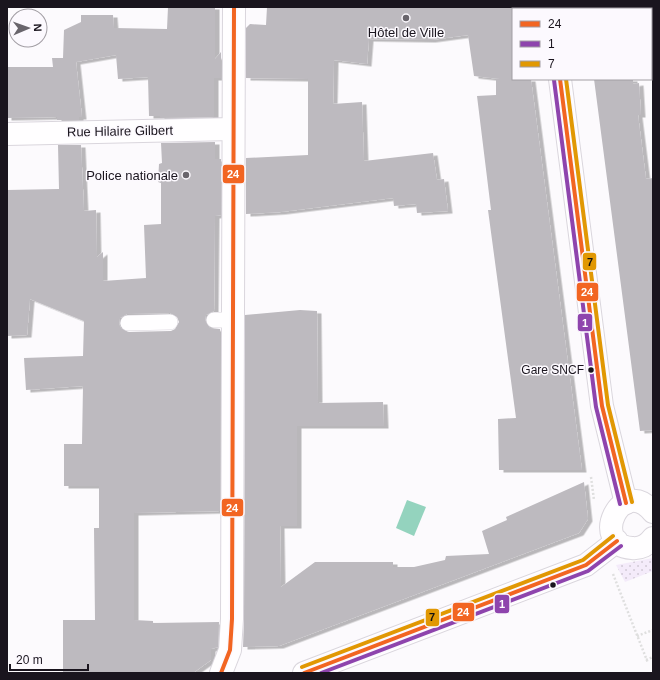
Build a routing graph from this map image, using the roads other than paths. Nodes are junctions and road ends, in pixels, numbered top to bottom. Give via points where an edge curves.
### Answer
1 (234, 7) edge
2 (560, 80) edge
3 (233, 129) junction
4 (7, 134) edge
5 (170, 322) dead end
6 (128, 323) dead end
7 (626, 503) junction
8 (653, 512) edge
9 (653, 538) edge
10 (609, 548) junction
11 (221, 673) edge
12 (304, 673) edge

1 - 3 main road
2 - 7 main road via 602,406
3 - 4 main road, Rue Hilaire Gilbert
3 - 11 main road via 223,320 232,619 230,650
5 - 6 lane
7 - 8 main road via 641,502
7 - 10 main road via 614,512 611,519 612,535
9 - 10 main road via 638,548
10 - 12 main road via 586,565

